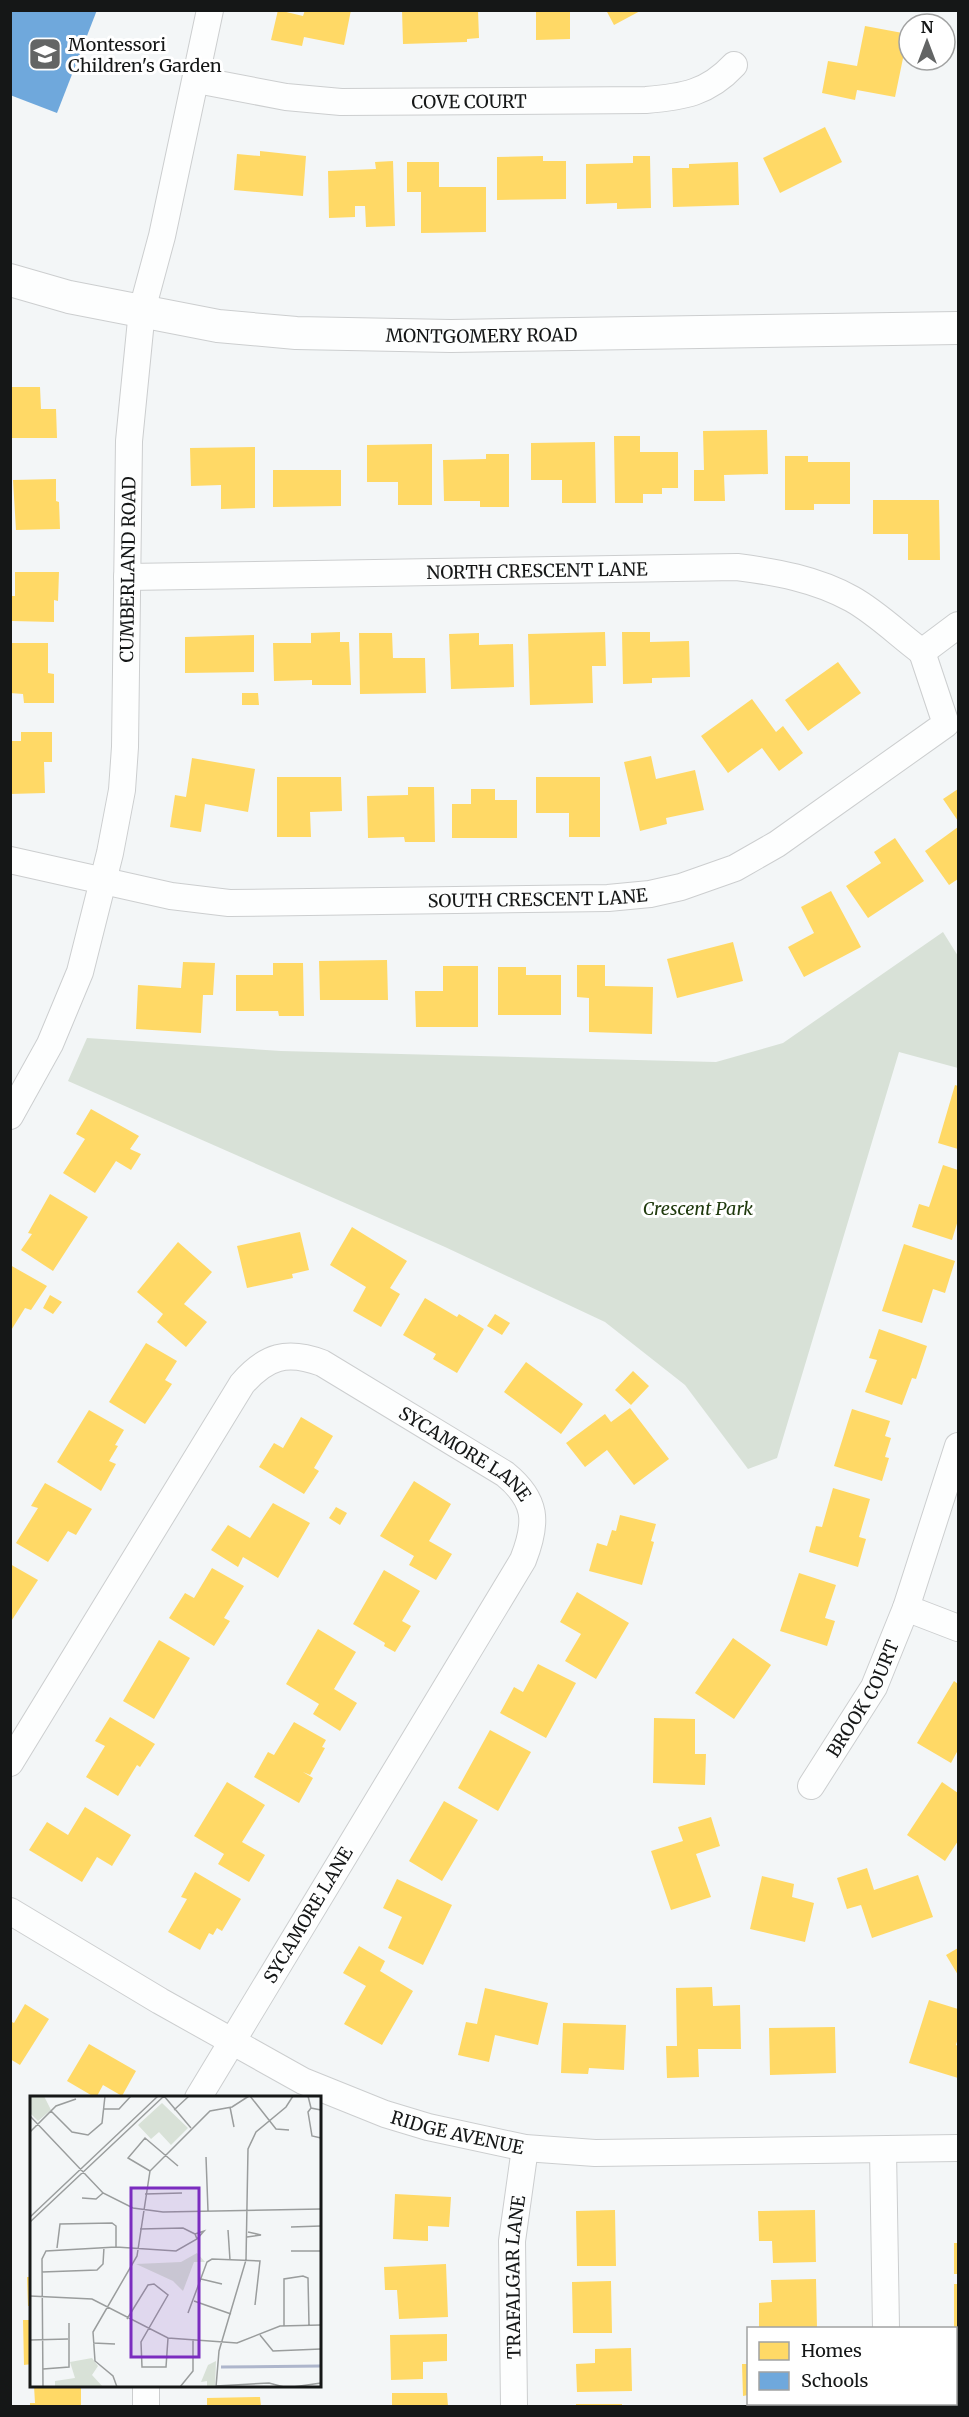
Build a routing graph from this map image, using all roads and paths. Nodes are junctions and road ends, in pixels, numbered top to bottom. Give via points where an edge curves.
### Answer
1 (210, 10) edge
2 (734, 65) dead end
3 (197, 80) junction
4 (10, 279) edge
5 (142, 310) junction
6 (958, 328) edge
7 (127, 577) junction
8 (958, 625) edge
9 (922, 652) junction
10 (952, 720) edge
11 (10, 860) edge
12 (103, 881) junction
13 (10, 1116) edge
14 (958, 1446) edge
15 (906, 1608) junction
16 (958, 1628) edge
17 (10, 1763) edge
18 (811, 1786) dead end
19 (10, 1911) edge
20 (232, 2041) junction
21 (199, 2096) edge
22 (525, 2148) junction
23 (958, 2148) edge
24 (883, 2150) junction
25 (886, 2327) edge
26 (146, 2387) edge
27 (146, 2406) edge
28 (514, 2406) edge

1 - 3 street, CUMBERLAND ROAD
2 - 3 street, COVE COURT via 720,80 700,90 646,100 341,102 286,97
3 - 5 street, CUMBERLAND ROAD
4 - 5 street, MONTGOMERY ROAD via 69,297
5 - 6 street, MONTGOMERY ROAD via 218,326 350,335
5 - 7 street, CUMBERLAND ROAD via 129,441
7 - 9 street, NORTH CRESCENT LANE via 736,567 775,572 838,592
7 - 12 street, CUMBERLAND ROAD via 123,779
8 - 9 street
9 - 10 street, SOUTH CRESCENT LANE
10 - 12 street, SOUTH CRESCENT LANE via 777,844 735,868 650,894 608,898 229,903 171,896
11 - 12 street, SOUTH CRESCENT LANE
12 - 13 street, CUMBERLAND ROAD via 80,972 50,1044
14 - 15 street, BROOK COURT
15 - 16 street
15 - 18 street, BROOK COURT via 874,1687
17 - 20 street, SYCAMORE LANE via 242,1384 270,1359 304,1356 322,1363 522,1488 531,1505 533,1524 523,1560
19 - 20 street, RIDGE AVENUE
20 - 21 street
20 - 22 street, RIDGE AVENUE via 303,2081 385,2114
22 - 24 street, RIDGE AVENUE via 595,2154
22 - 28 street, TRAFALGAR LANE via 512,2241
23 - 24 street, RIDGE AVENUE
24 - 25 street
26 - 27 street

